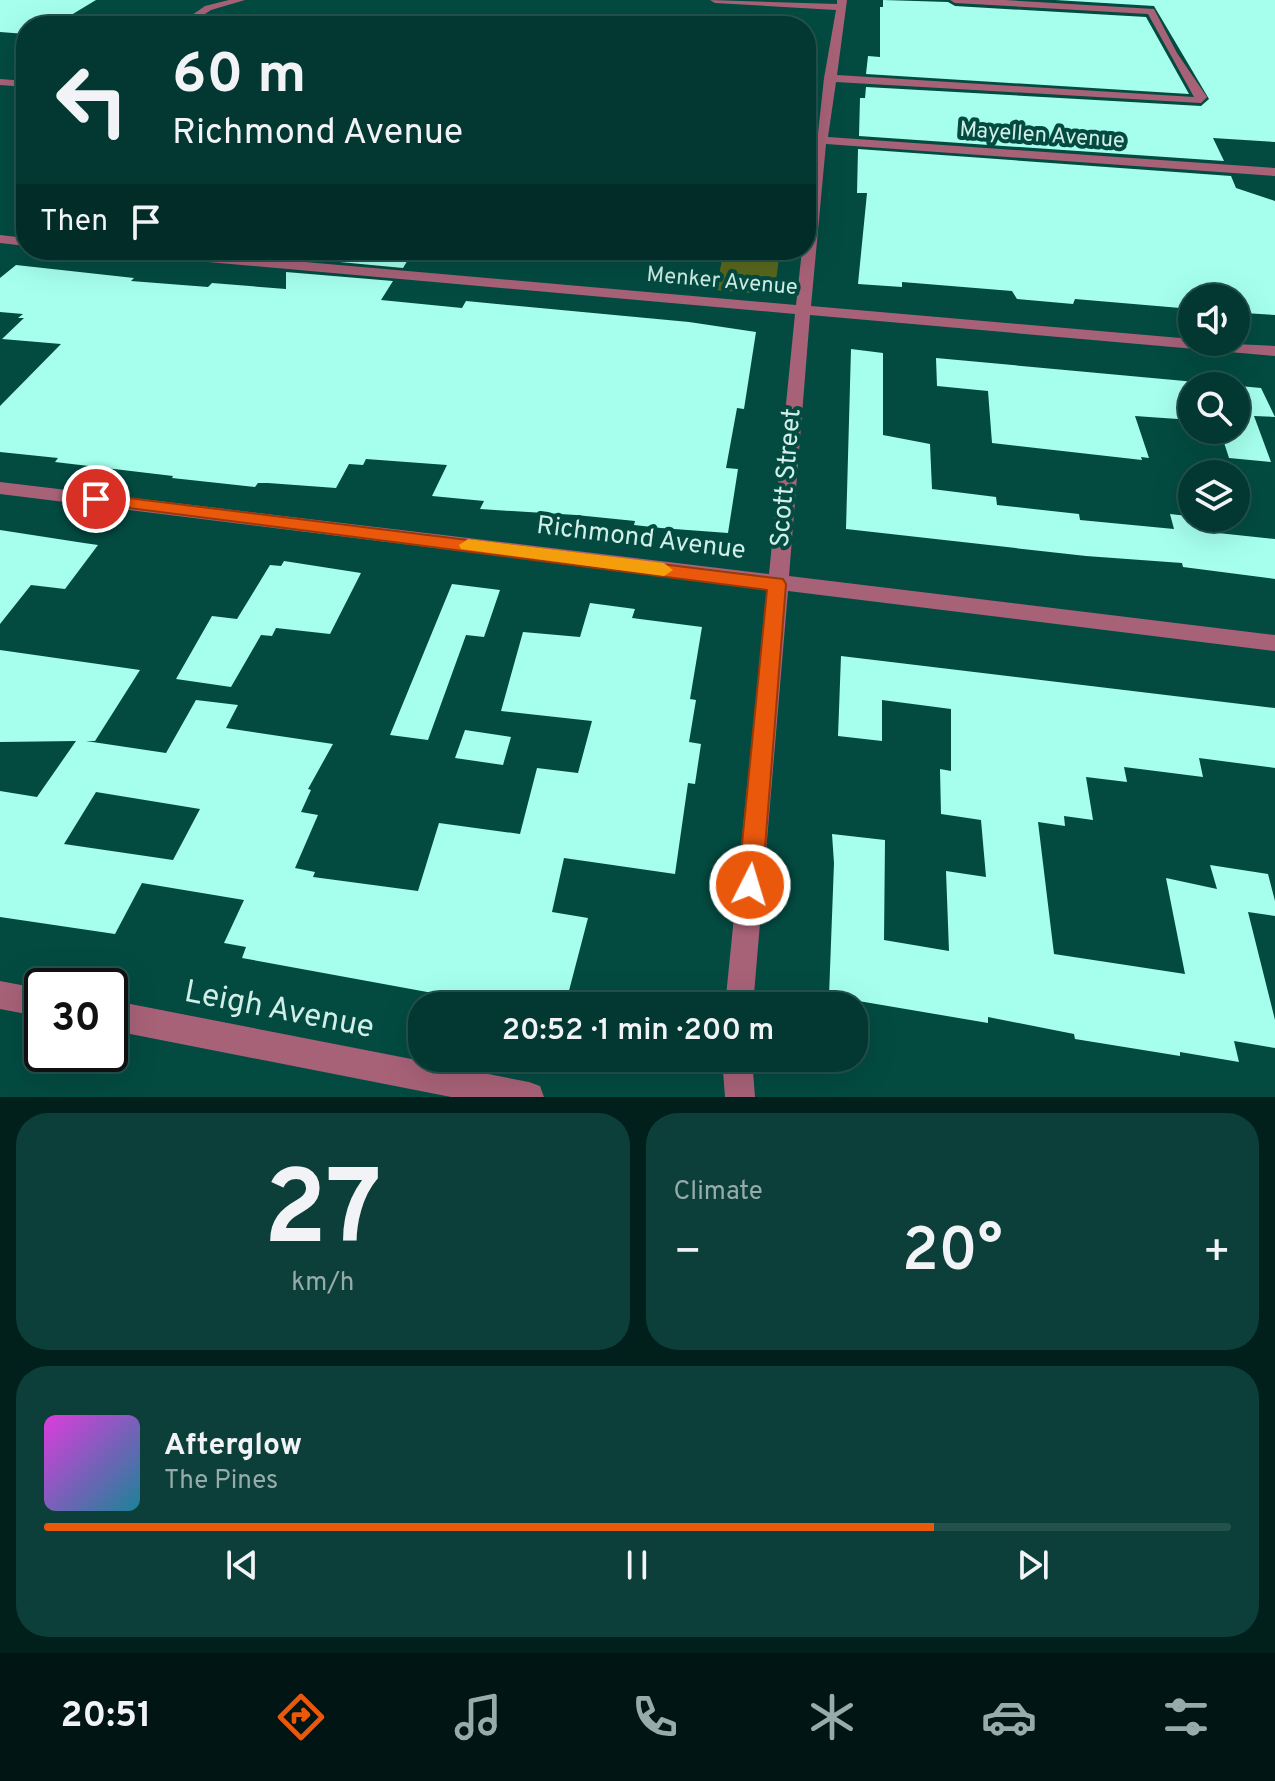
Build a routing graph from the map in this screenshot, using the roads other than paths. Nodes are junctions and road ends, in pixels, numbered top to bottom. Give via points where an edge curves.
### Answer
1 (240, 0) edge
2 (715, 0) edge
3 (955, 0) edge
4 (841, 4) edge
5 (196, 16) edge
6 (829, 78) junction
7 (816, 132) edge
8 (816, 140) edge
9 (1275, 172) edge
10 (230, 260) edge
11 (806, 260) edge
12 (802, 311) junction
13 (1275, 351) edge
14 (0, 488) edge
15 (777, 584) junction
16 (1275, 643) edge
17 (740, 992) edge
18 (0, 995) edge
19 (24, 1000) edge
20 (128, 1019) edge
21 (738, 1072) edge
22 (529, 1097) edge
23 (740, 1097) edge

1 - 5 street
2 - 4 street
3 - 6 street via 1151,11 1201,97 1197,101
4 - 6 street, Scott Street
6 - 7 street, Scott Street
8 - 9 street, Mayellen Avenue
10 - 12 street, Menker Avenue
11 - 12 street, Scott Street
12 - 13 street, Menker Avenue
12 - 15 street, Scott Street
14 - 15 street, Richmond Avenue
15 - 16 street, Richmond Avenue
15 - 17 street, Scott Street
18 - 19 street
20 - 22 street, Leigh Avenue
21 - 23 street

